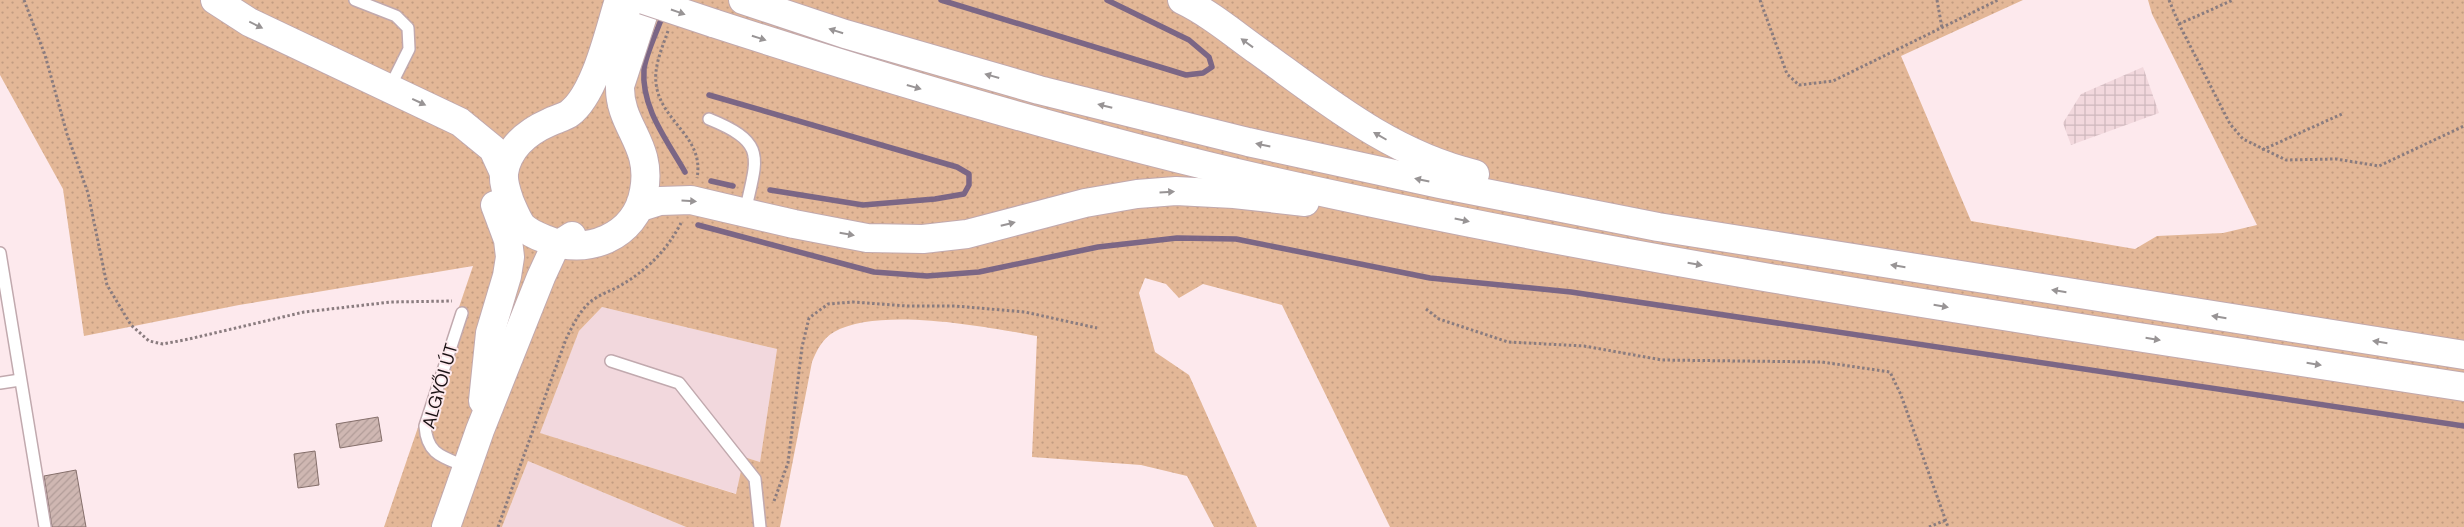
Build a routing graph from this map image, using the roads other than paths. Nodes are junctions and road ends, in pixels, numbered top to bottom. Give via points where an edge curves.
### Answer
1 (215, 0) edge
2 (355, 0) edge
3 (606, 0) edge
4 (619, 0) edge
5 (636, 0) edge
6 (644, 0) edge
7 (648, 0) edge
8 (743, 0) edge
9 (1182, 0) edge
10 (389, 89) junction
11 (709, 119) dead end
12 (493, 149) junction
13 (504, 173) junction
14 (641, 206) junction
15 (1414, 210) junction
16 (746, 212) junction
17 (1658, 227) junction
18 (524, 228) junction
19 (567, 246) junction
20 (0, 253) edge
21 (462, 313) road end
22 (2464, 355) edge
23 (611, 360) dead end
24 (20, 380) junction
25 (0, 383) edge
26 (2464, 387) edge
27 (480, 430) junction
28 (467, 467) junction
29 (45, 527) edge
30 (446, 527) edge
31 (760, 527) edge

1 -> 10 main road via 249,22
2 - 10 lane via 396,16 408,28 409,49
3 - 12 main road via 586,61 572,88 507,129
4 - 13 main road via 583,101 569,114 531,130 514,146
5 - 19 main road via 605,91 604,104 607,119 624,152 630,185 613,216 600,225 576,233
6 -> 15 main road, bridge via 872,75 1035,121 1264,179
7 - 14 main road via 620,86 623,111 642,148 646,173
17 -> 8 main road via 1248,142 1039,90 845,34
17 -> 9 main road via 1584,200 1450,168 1397,146 1359,124 1212,17
10 -> 12 main road via 460,122
11 - 16 lane via 734,130 751,145 754,171
12 - 13 main road
12 - 27 main road via 489,190 508,240 510,257 490,333
13 - 18 main road via 508,195
14 -> 16 main road via 660,201 691,200
14 - 19 main road via 605,242
16 -> 15 main road via 867,238 923,239 967,234 1085,204 1166,192 1234,194 1269,200
15 -> 26 main road via 1647,256 1990,314
22 -> 17 main road
18 - 19 main road
18 - 27 main road via 526,249 523,269 502,336
19 - 27 main road via 566,256 528,343
20 - 24 lane
21 - 28 lane, ALGYŐI ÚT via 425,426 432,450
23 - 31 lane via 679,383 755,479
24 - 25 lane
24 - 29 lane
27 - 28 main road
28 - 30 main road

